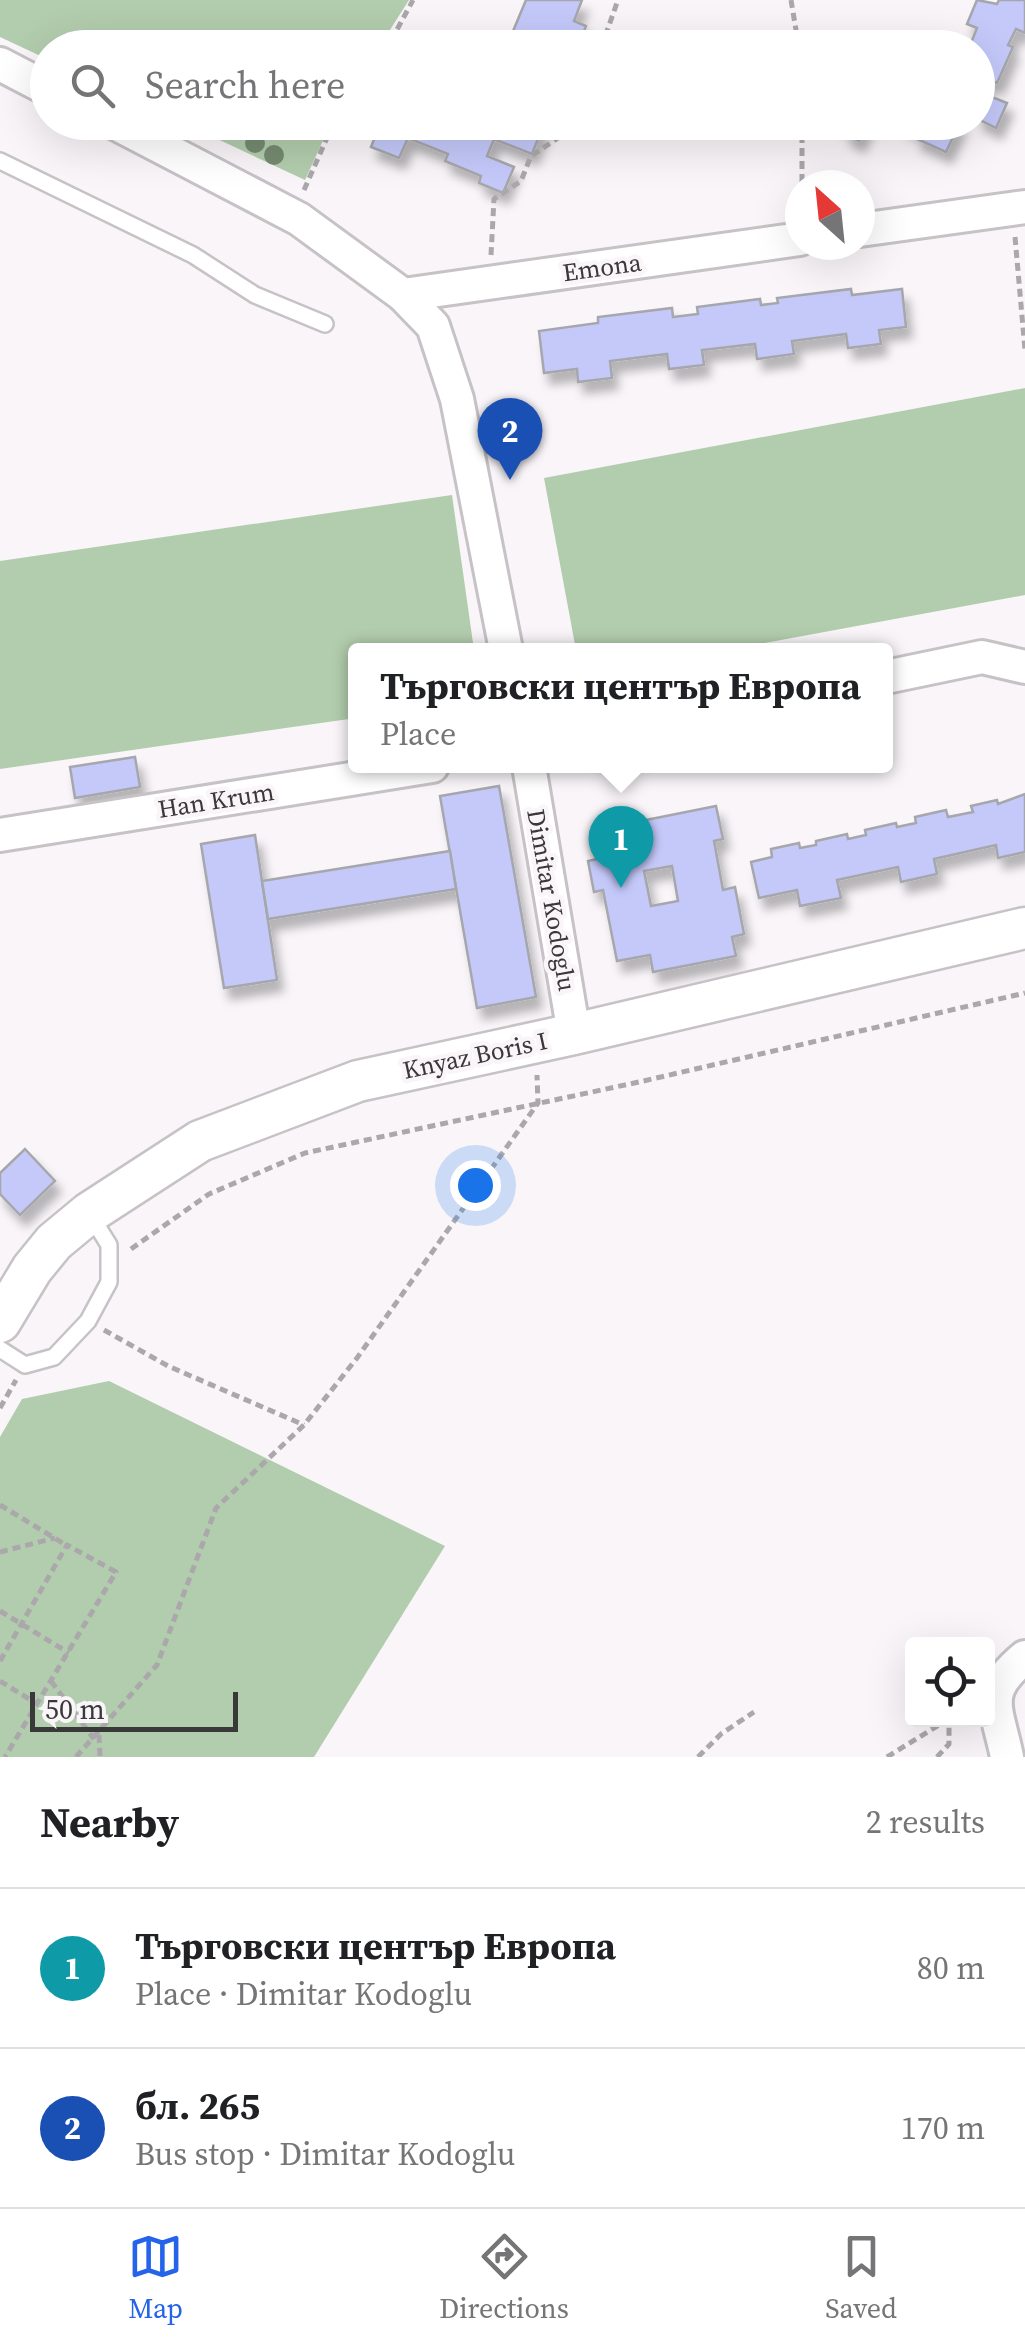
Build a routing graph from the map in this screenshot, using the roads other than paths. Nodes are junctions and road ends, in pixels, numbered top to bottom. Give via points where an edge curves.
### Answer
1 (0, 64) edge
2 (30, 80) edge
3 (147, 140) edge
4 (0, 161) edge
5 (1019, 208) edge
6 (875, 228) edge
7 (785, 241) edge
8 (404, 295) junction
9 (324, 324) dead end
10 (505, 643) edge
11 (1025, 667) edge
12 (893, 675) edge
13 (388, 773) edge
14 (530, 773) edge
15 (0, 835) edge
16 (1025, 928) edge
17 (574, 1034) junction
18 (88, 1213) junction
19 (0, 1322) edge
20 (0, 1349) edge
21 (1025, 1657) edge
22 (1007, 1757) edge

1 - 2 street
3 - 8 street via 293,216
4 - 9 lane via 193,255 255,295
5 - 6 street
7 - 8 street, Emona
8 - 10 street via 433,326 457,399
11 - 12 street via 982,657
13 - 15 street, Han Krum
14 - 17 street, Dimitar Kodoglu
16 - 17 street, Knyaz Boris I
17 - 18 street, Knyaz Boris I via 358,1080 200,1140
18 - 19 street, Knyaz Boris I via 54,1242
18 - 20 lane via 109,1245 108,1282 88,1321 54,1358 24,1365
21 - 22 street via 994,1693

